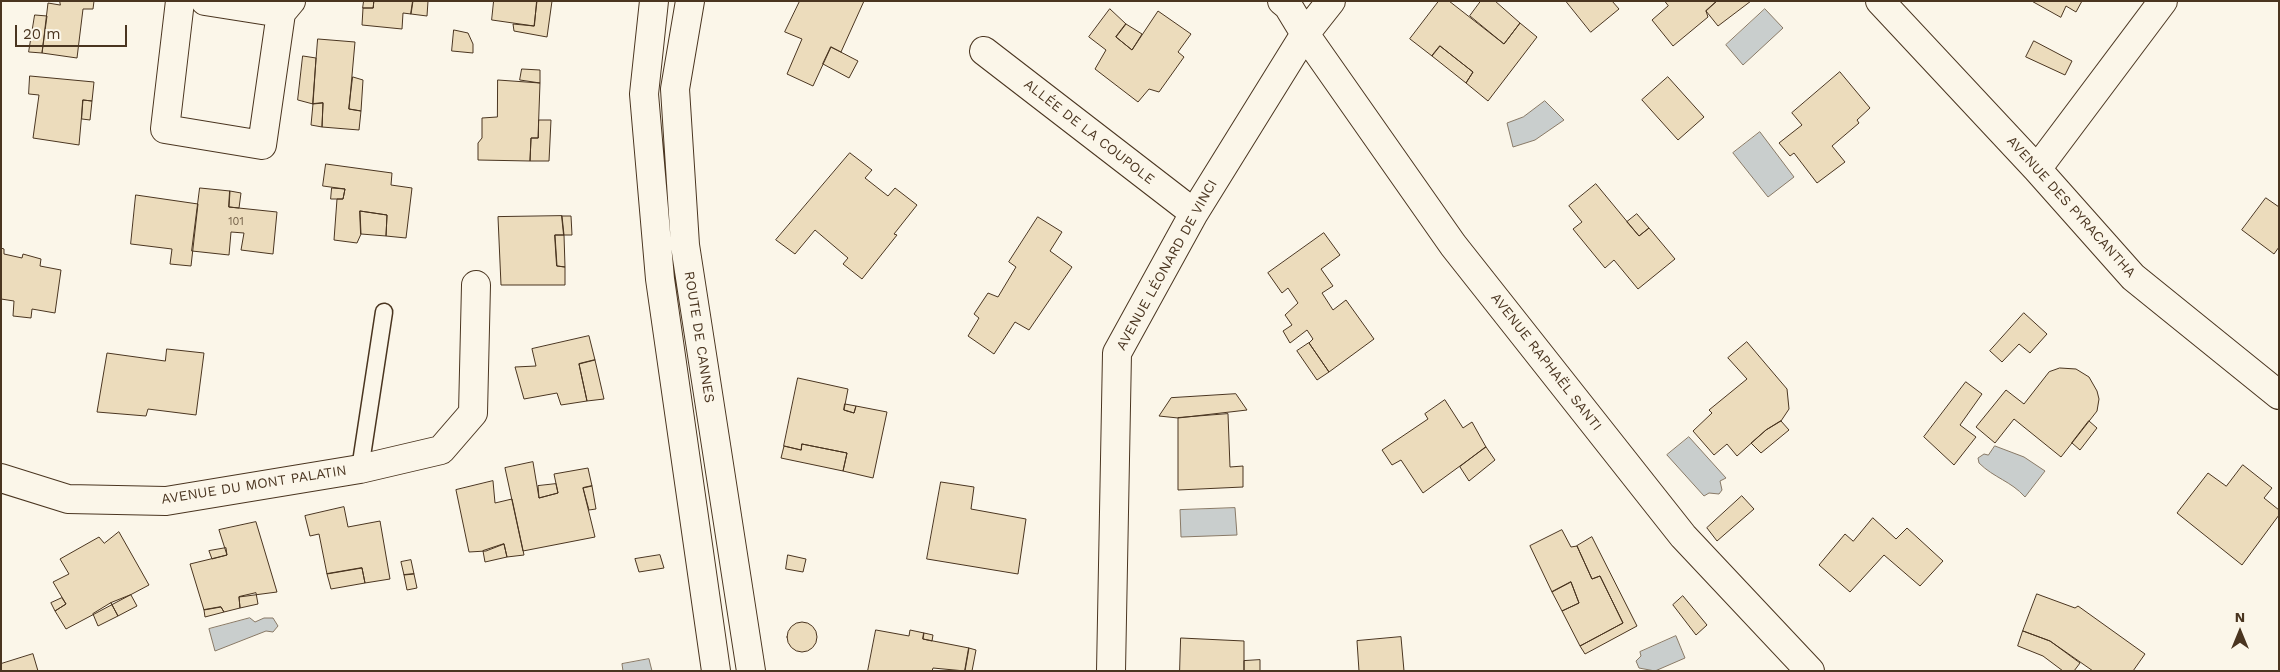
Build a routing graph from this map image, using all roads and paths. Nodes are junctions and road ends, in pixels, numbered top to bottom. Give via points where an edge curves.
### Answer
1 (180, 1) edge
2 (205, 1) edge
3 (654, 1) edge
4 (690, 1) edge
5 (1282, 1) edge
6 (1331, 1) edge
7 (1880, 1) edge
8 (2163, 1) edge
9 (286, 7) edge
10 (1305, 34) junction
11 (984, 51) dead end
12 (2037, 170) junction
13 (1194, 213) junction
14 (476, 285) dead end
15 (384, 312) dead end
16 (2279, 395) edge
17 (360, 469) junction
18 (1, 478) edge
19 (716, 671) edge
20 (751, 671) edge
21 (1112, 671) edge
22 (1810, 671) edge

1 - 9 street via 166,129 262,145
2 - 9 street
3 - 19 street via 644,94 660,279
4 - 20 street, ROUTE DE CANNES via 675,88 685,245
5 - 10 street, AVENUE RAPHAËL SANTI
6 - 10 street, AVENUE LÉONARD DE VINCI
7 - 12 street, AVENUE DES PYRACANTHA
8 - 12 street
10 - 13 street, AVENUE LÉONARD DE VINCI
10 - 22 street, AVENUE RAPHAËL SANTI via 1453,245 1683,536
11 - 13 street, ALLÉE DE LA COUPOLE
12 - 16 street, AVENUE DES PYRACANTHA via 2133,277
13 - 21 street, AVENUE LÉONARD DE VINCI via 1117,352
14 - 17 street, AVENUE DU MONT PALATIN via 473,413 441,450
15 - 17 lane, AVENUE DU MONT PALATIN
17 - 18 street, AVENUE DU MONT PALATIN via 166,501 68,499

